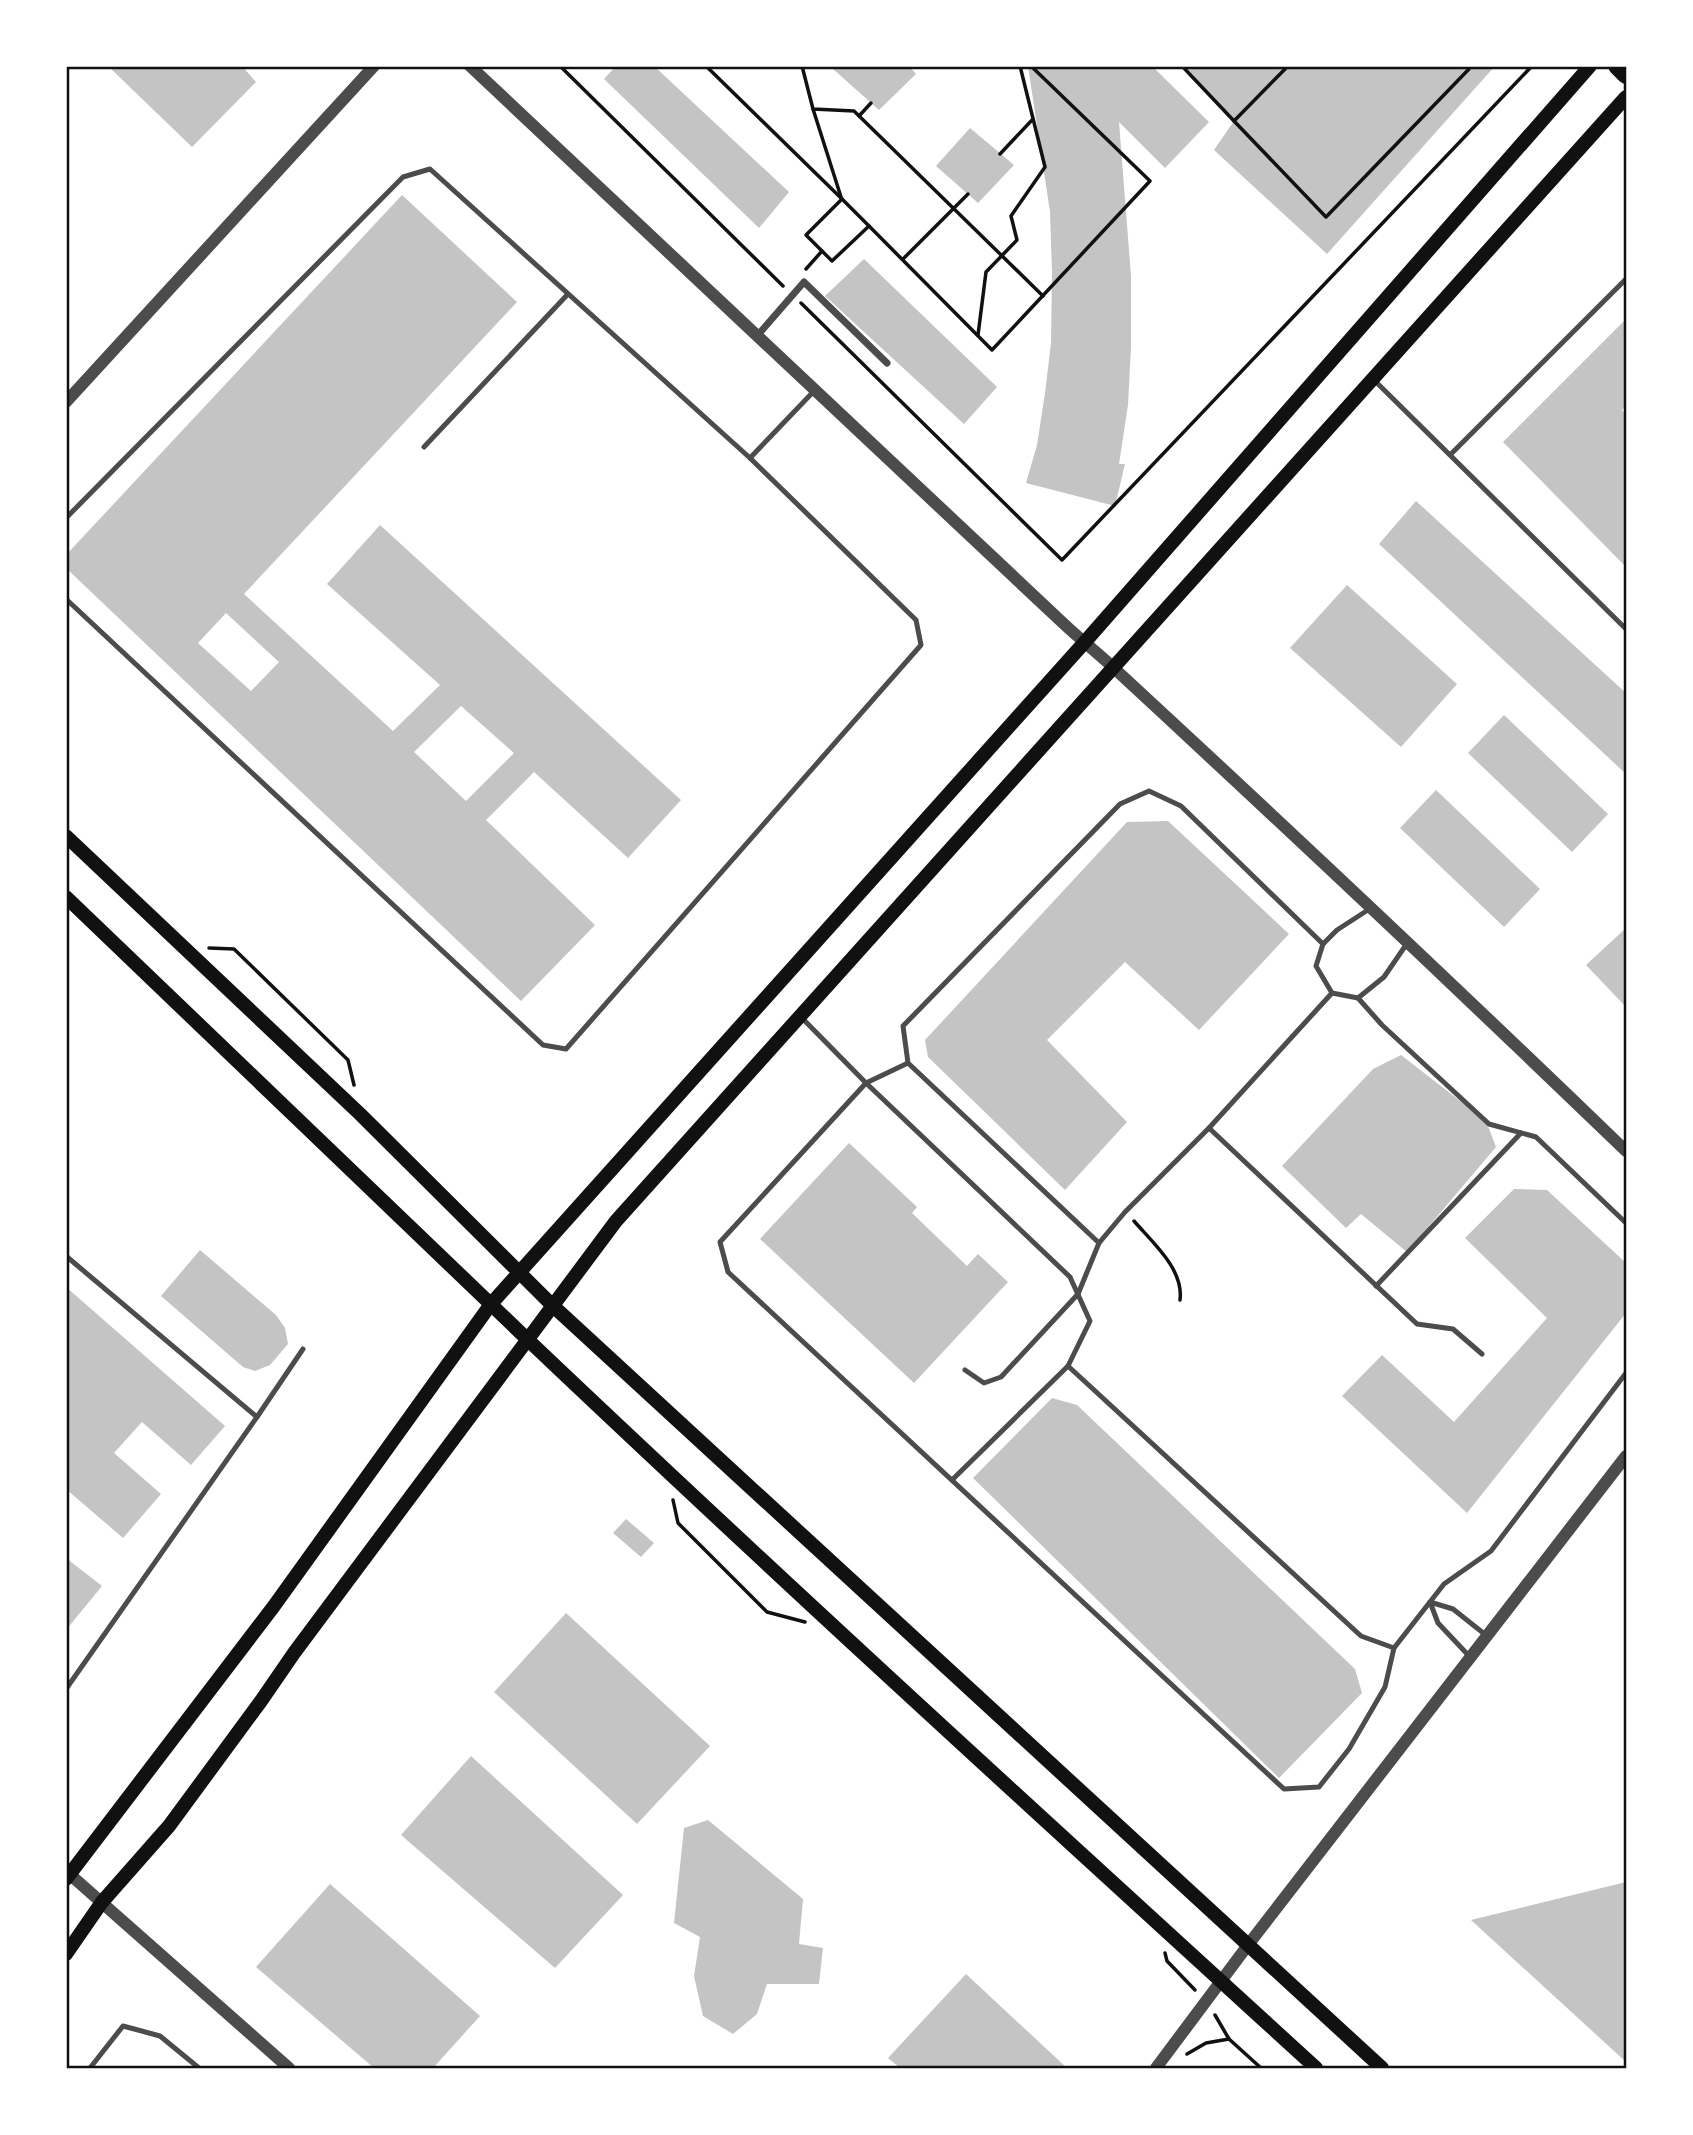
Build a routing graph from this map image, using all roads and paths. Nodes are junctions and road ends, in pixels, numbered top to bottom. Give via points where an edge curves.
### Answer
1 (374, 66) edge
2 (470, 66) edge
3 (560, 66) edge
4 (706, 66) edge
5 (802, 66) edge
6 (1020, 66) edge
7 (1031, 66) edge
8 (1182, 66) edge
9 (1288, 66) edge
10 (1466, 66) edge
11 (1532, 66) edge
12 (1590, 66) edge
13 (1617, 66) edge
14 (1626, 75) edge
15 (1626, 97) edge
16 (871, 103) dead end
17 (813, 109) junction
18 (859, 116) junction
19 (1033, 120) junction
20 (1234, 121) junction
21 (1000, 154) dead end
22 (968, 194) dead end
23 (842, 199) junction
24 (953, 210) junction
25 (869, 226) junction
26 (822, 251) junction
27 (1000, 257) junction
28 (903, 259) junction
29 (804, 271) dead end
30 (1626, 279) edge
31 (786, 289) dead end
32 (568, 294) junction
33 (1043, 296) junction
34 (796, 299) dead end
35 (978, 335) junction
36 (757, 336) junction
37 (887, 363) dead end
38 (1373, 379) junction
39 (815, 390) junction
40 (66, 401) edge
41 (424, 447) dead end
42 (1451, 454) junction
43 (750, 458) junction
44 (66, 519) edge
45 (66, 598) edge
46 (1626, 629) edge
47 (1084, 643) junction
48 (1114, 668) junction
49 (66, 836) edge
50 (66, 897) edge
51 (1371, 908) junction
52 (1408, 942) junction
53 (1323, 944) junction
54 (185, 946) junction
55 (1332, 993) junction
56 (1358, 998) junction
57 (800, 1016) junction
58 (908, 1063) junction
59 (866, 1083) junction
60 (360, 1114) junction
61 (1209, 1128) junction
62 (1521, 1133) junction
63 (1626, 1152) edge
64 (1125, 1212) junction
65 (1626, 1223) edge
66 (1099, 1243) junction
67 (66, 1256) edge
68 (518, 1273) junction
69 (1376, 1286) junction
70 (1078, 1294) junction
71 (1180, 1300) dead end
72 (491, 1304) junction
73 (552, 1305) junction
74 (527, 1338) junction
75 (303, 1349) dead end
76 (1482, 1354) dead end
77 (1068, 1366) junction
78 (965, 1370) dead end
79 (1626, 1373) edge
80 (257, 1417) junction
81 (1626, 1456) edge
82 (668, 1470) junction
83 (952, 1480) junction
84 (1430, 1602) junction
85 (839, 1631) junction
86 (1487, 1636) junction
87 (1394, 1647) junction
88 (1471, 1658) junction
89 (66, 1689) edge
90 (68, 1875) edge
91 (102, 1902) junction
92 (1248, 1945) junction
93 (66, 1954) edge
94 (1220, 1983) junction
95 (1229, 2039) dead end
96 (1184, 2055) dead end
97 (90, 2068) edge
98 (200, 2068) edge
99 (289, 2068) edge
100 (1156, 2068) edge
101 (1316, 2068) edge
102 (1382, 2068) edge

1 - 40 street
2 - 36 street
3 - 31 path
4 - 23 path
5 - 17 path
6 - 19 path
7 - 33 path via 1150,181
8 - 20 path
9 - 20 path
10 - 20 path via 1469,69 1326,217
11 - 34 path via 1062,560
12 - 47 main road
13 - 14 main road
15 - 38 main road
16 - 18 path
17 - 18 path via 854,111
17 - 23 path
18 - 24 path
19 - 21 path
19 - 27 path via 1045,167 1011,216 1017,240
22 - 24 path
23 - 25 path
23 - 26 path via 807,235
24 - 27 path
24 - 28 path
25 - 26 path via 832,261
25 - 28 path
26 - 29 path
27 - 33 path
27 - 35 path via 986,272
28 - 35 path
30 - 42 lane
32 - 41 lane
32 - 43 lane
32 - 44 lane via 430,169 403,177
33 - 35 path via 992,350
36 - 37 street via 804,282
36 - 39 street
38 - 42 lane
38 - 48 main road
39 - 43 lane
39 - 47 street
42 - 46 lane
43 - 45 lane via 916,620 921,645 566,1049 543,1045
47 - 48 street
47 - 68 main road
48 - 51 street
48 - 57 main road
49 - 54 main road
50 - 72 main road
51 - 52 street
51 - 53 lane
52 - 56 lane via 1384,977
52 - 63 street
53 - 55 lane via 1316,966
53 - 58 lane via 1181,806 1149,791 1120,804 903,1026
54 - 60 main road
54 - 60 path via 234,949 348,1060
55 - 56 lane
55 - 61 lane
56 - 62 lane via 1382,1026 1489,1124
57 - 59 lane
57 - 73 main road via 616,1221
58 - 59 lane
58 - 66 lane
59 - 70 lane via 1070,1277
59 - 83 lane via 720,1242 728,1272
60 - 68 main road
61 - 64 lane
61 - 69 lane
62 - 65 lane via 1535,1137
62 - 69 lane
64 - 66 lane
64 - 71 path via 1166,1257 1181,1288
66 - 70 lane
67 - 80 lane
68 - 72 main road
68 - 73 main road
69 - 76 lane via 1417,1324 1453,1329
70 - 77 lane via 1090,1321
70 - 78 lane via 1001,1377 984,1382
72 - 74 main road
72 - 90 main road via 282,1595
73 - 74 main road
73 - 92 main road
74 - 82 main road
74 - 91 main road via 169,1826
75 - 80 lane
77 - 83 lane
77 - 87 lane via 1361,1636
79 - 84 lane via 1491,1551 1444,1584
80 - 89 lane
81 - 86 street
82 - 85 main road
82 - 85 path via 678,1523 767,1612
83 - 87 lane via 1284,1789 1319,1787 1349,1749 1385,1687
84 - 86 lane via 1453,1609
84 - 87 lane
84 - 88 lane via 1438,1623
85 - 94 main road
86 - 88 street
88 - 92 street
90 - 91 street
91 - 93 main road
91 - 99 street
92 - 94 street
92 - 102 main road
94 - 100 street
94 - 101 main road
95 - 96 path via 1206,2043
97 - 98 lane via 123,2026 160,2036

